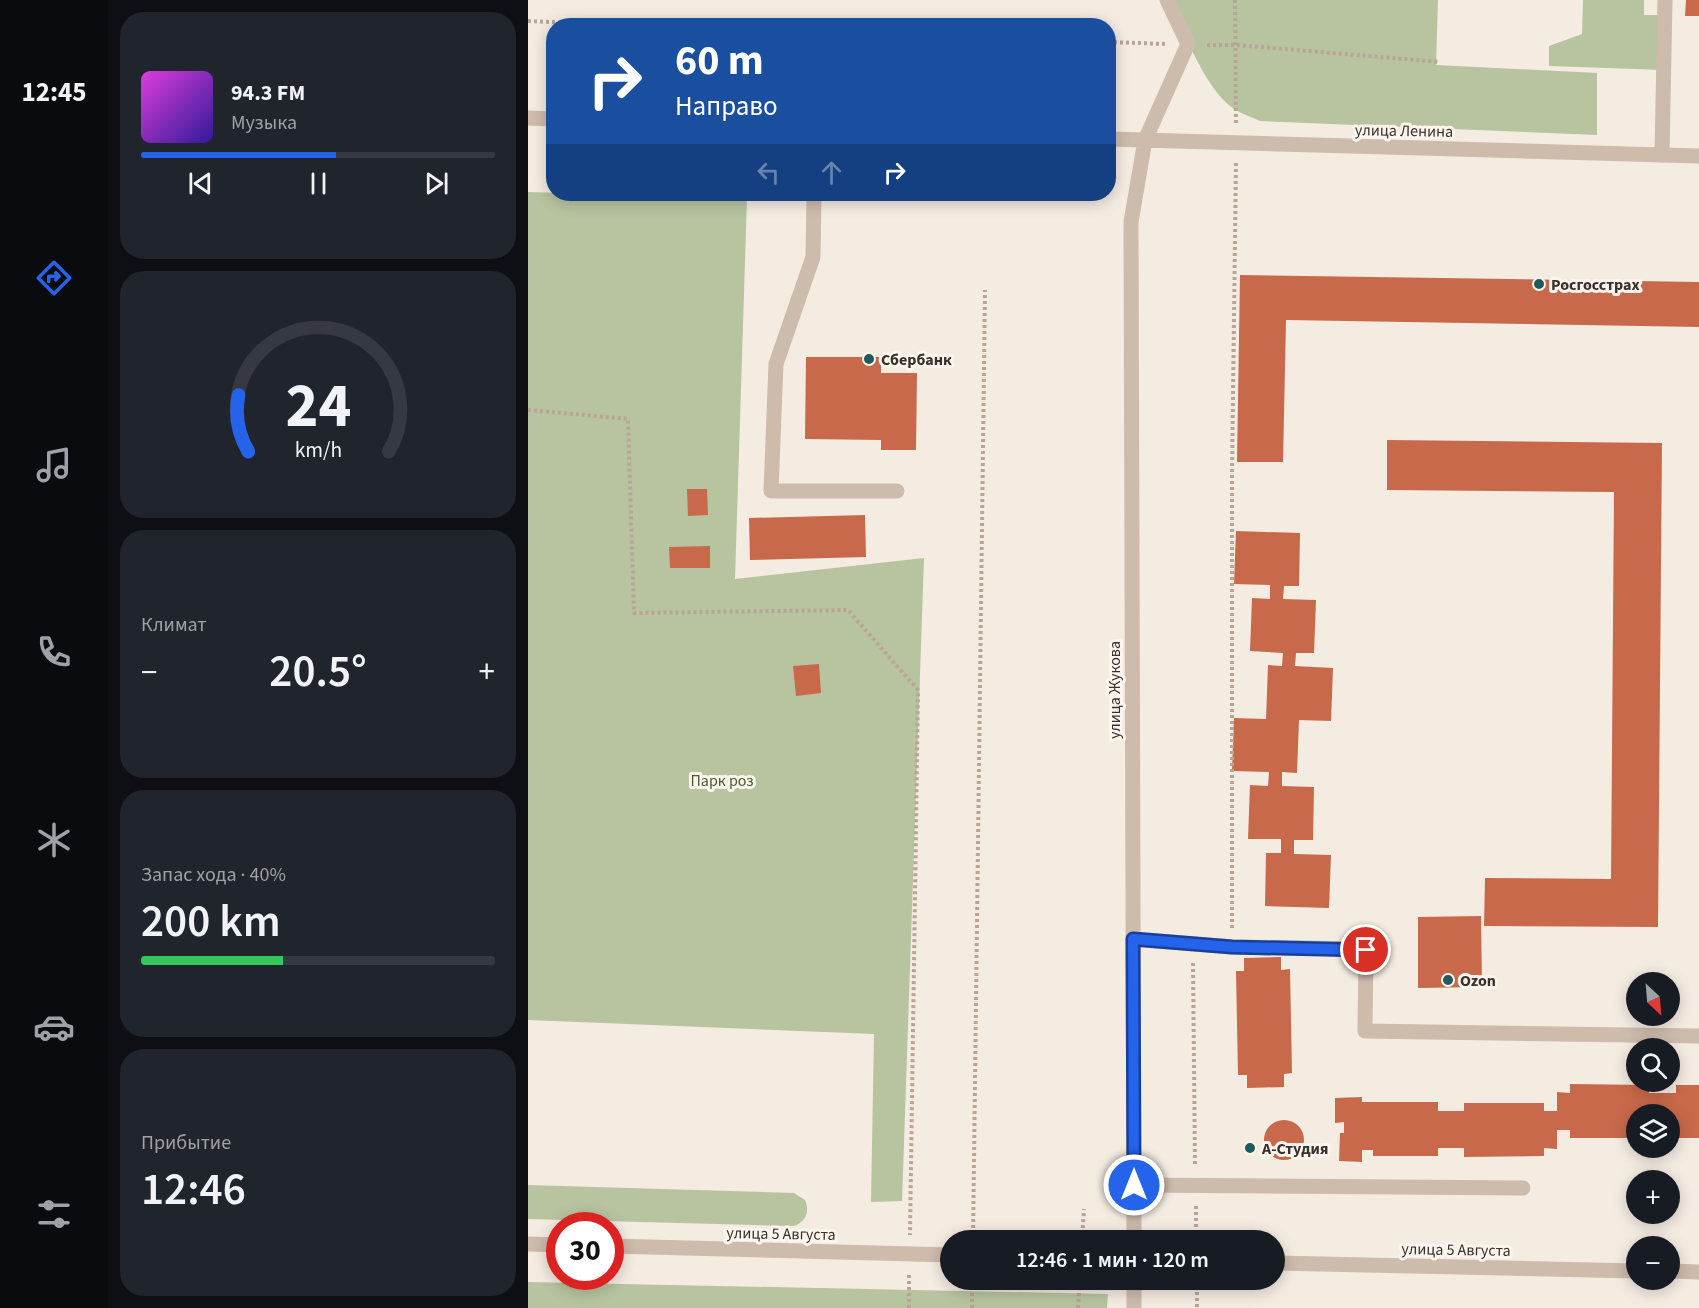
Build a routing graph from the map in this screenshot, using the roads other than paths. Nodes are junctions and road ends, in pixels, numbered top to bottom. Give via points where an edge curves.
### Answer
1 (1167, 0) edge
2 (1665, 0) edge
3 (528, 118) edge
4 (546, 119) edge
5 (1116, 139) edge
6 (1146, 140) junction
7 (1662, 155) junction
8 (1699, 156) edge
9 (814, 201) edge
10 (897, 491) dead end
11 (1133, 939) junction
12 (1699, 1036) edge
13 (1134, 1185) junction
14 (1522, 1188) dead end
15 (1134, 1230) edge
16 (528, 1244) edge
17 (546, 1245) edge
18 (624, 1246) edge
19 (940, 1255) edge
20 (1285, 1263) edge
21 (1626, 1271) edge
22 (1680, 1271) edge
23 (1699, 1272) edge
24 (1134, 1290) edge
25 (1134, 1308) edge

1 - 6 street, улица Жукова via 1188,44
2 - 7 street
3 - 4 street
5 - 6 street, улица Ленина
6 - 7 street, улица Ленина
6 - 11 street, улица Жукова via 1131,222
7 - 8 street, улица Ленина
9 - 10 street via 813,257 776,364 771,491
11 - 12 street via 1232,947 1366,950 1365,1031
11 - 13 street, улица Жукова
13 - 14 street
13 - 15 street, улица Жукова
16 - 17 street
18 - 19 street, улица 5 Августа
20 - 21 street, улица 5 Августа
22 - 23 street
24 - 25 street

